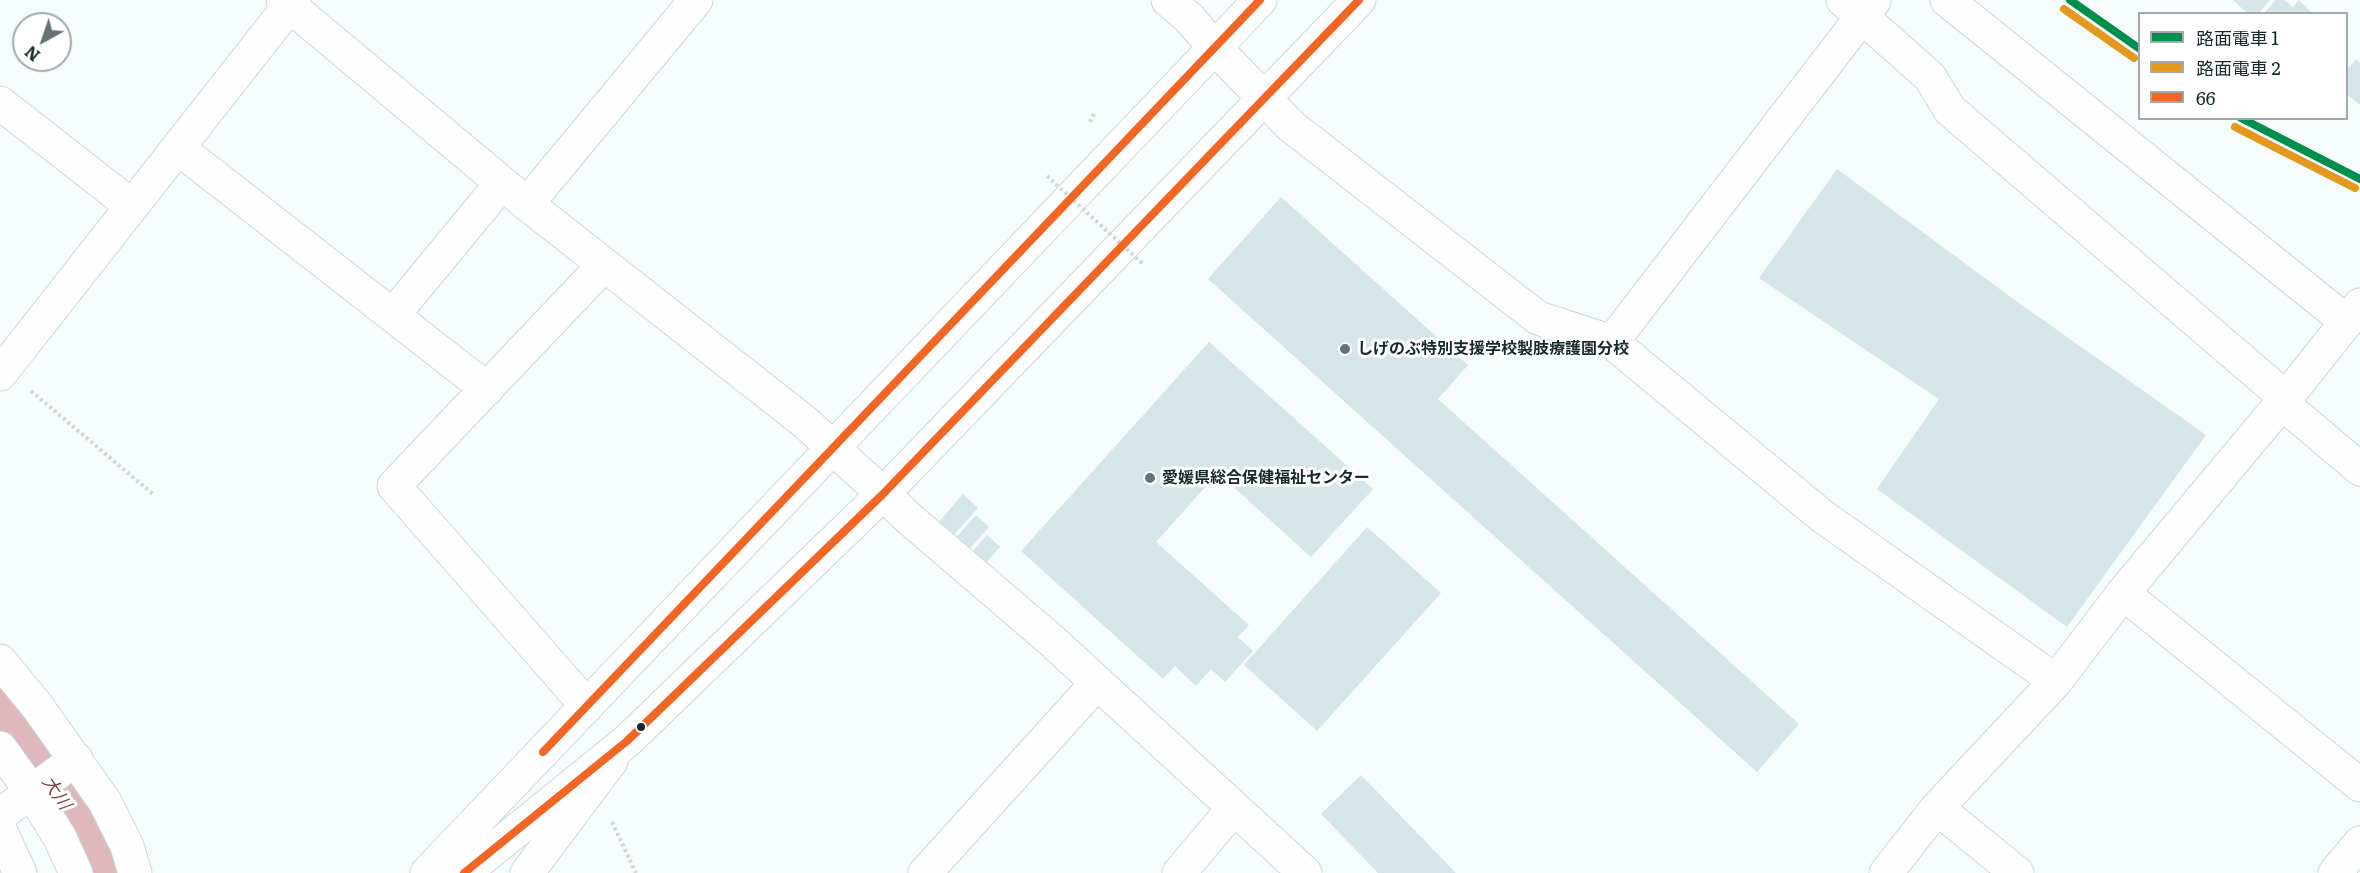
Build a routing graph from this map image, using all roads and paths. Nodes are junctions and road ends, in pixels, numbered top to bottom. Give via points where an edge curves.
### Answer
1 (696, 0) edge
2 (1168, 0) edge
3 (1260, 0) edge
4 (1359, 0) edge
5 (1947, 0) edge
6 (289, 2) edge
7 (1859, 6) edge
8 (1215, 48) junction
9 (1264, 99) junction
10 (2, 108) edge
11 (178, 148) junction
12 (1047, 176) dead end
13 (502, 183) junction
14 (527, 204) junction
15 (132, 206) junction
16 (604, 265) junction
17 (1144, 265) dead end
18 (2354, 313) edge
19 (393, 315) junction
20 (1612, 342) junction
21 (2, 372) edge
22 (487, 388) junction
23 (2284, 401) junction
24 (834, 448) junction
25 (2360, 469) edge
26 (883, 494) junction
27 (154, 495) dead end
28 (2123, 593) junction
29 (0, 661) edge
30 (2056, 681) junction
31 (1097, 684) junction
32 (587, 706) junction
33 (627, 741) junction
34 (0, 748) edge
35 (70, 763) junction
36 (2360, 785) edge
37 (34, 789) junction
38 (1234, 808) junction
39 (1937, 808) junction
40 (0, 815) edge
41 (612, 822) dead end
42 (0, 830) edge
43 (2360, 843) edge
44 (20, 873) edge
45 (76, 873) edge
46 (135, 873) edge
47 (427, 873) edge
48 (464, 873) edge
49 (527, 873) edge
50 (636, 873) edge
51 (925, 873) edge
52 (1179, 873) edge
53 (1305, 873) edge
54 (1886, 873) edge
55 (2016, 873) edge
56 (2335, 873) edge

1 - 14 main road
2 - 8 main road via 1190,18
3 - 8 main road
4 - 9 main road
5 - 18 main road
6 - 11 main road
6 - 13 main road
7 - 20 main road
7 - 23 main road via 1930,77 1950,110
8 - 9 main road
8 - 24 main road
9 - 20 main road via 1291,126 1538,318
9 - 26 main road
10 - 15 main road
11 - 15 main road
11 - 19 main road
12 - 17 path, bridge
13 - 14 main road
13 - 19 main road
14 - 16 main road
15 - 21 main road
16 - 22 main road
16 - 24 main road
18 - 23 main road
19 - 22 main road
20 - 30 main road via 1822,516
21 - 27 path
22 - 32 main road via 394,486
23 - 25 main road
23 - 28 main road
24 - 26 main road
24 - 32 main road
26 - 31 main road
26 - 33 main road
28 - 30 main road
28 - 36 main road
29 - 35 main road via 37,706
30 - 39 main road
31 - 38 main road
31 - 51 main road
32 - 47 main road
33 - 48 main road
33 - 49 main road
34 - 37 main road
35 - 37 main road
35 - 46 main road via 105,802 127,846
37 - 40 main road
37 - 45 main road
38 - 52 main road
38 - 53 main road
39 - 54 main road
39 - 55 main road
41 - 50 path
42 - 44 main road
43 - 56 main road

